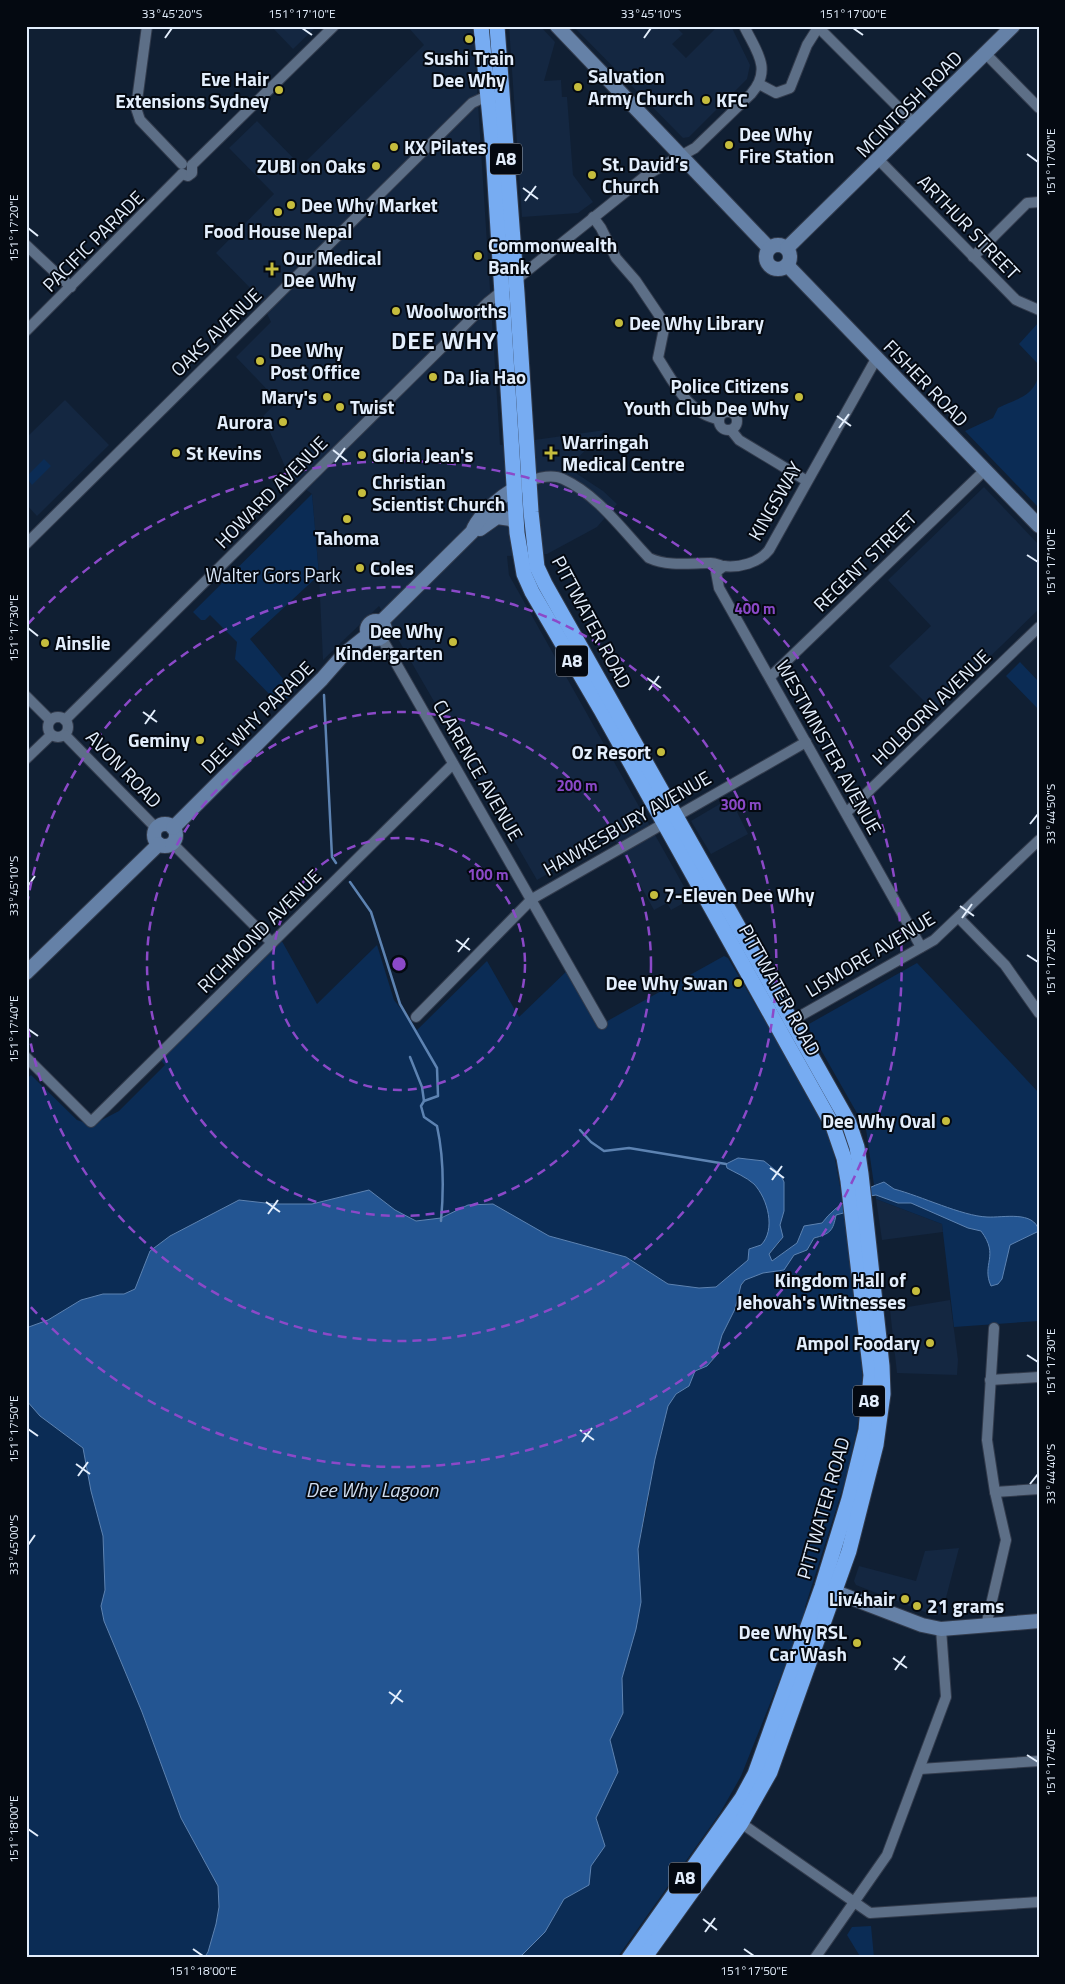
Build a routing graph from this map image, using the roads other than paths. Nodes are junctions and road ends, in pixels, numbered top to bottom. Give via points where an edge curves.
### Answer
1 (147, 26) edge
2 (334, 26) edge
3 (481, 26) edge
4 (497, 26) edge
5 (557, 26) edge
6 (744, 26) edge
7 (1013, 26) edge
8 (818, 27) edge
9 (986, 54) junction
10 (758, 84) junction
11 (502, 95) junction
12 (487, 96) junction
13 (1039, 108) edge
14 (915, 124) junction
15 (681, 155) junction
16 (879, 160) junction
17 (186, 168) junction
18 (1039, 202) edge
19 (593, 217) junction
20 (26, 245) edge
21 (770, 248) junction
22 (787, 248) junction
23 (973, 257) junction
24 (787, 266) junction
25 (516, 278) junction
26 (71, 287) junction
27 (502, 290) junction
28 (1039, 310) edge
29 (26, 331) edge
30 (876, 358) junction
31 (719, 419) junction
32 (731, 430) junction
33 (985, 470) junction
34 (529, 481) junction
35 (807, 481) junction
36 (514, 489) junction
37 (517, 525) junction
38 (1039, 526) edge
39 (472, 532) junction
40 (26, 544) edge
41 (724, 566) junction
42 (1039, 627) edge
43 (375, 636) junction
44 (770, 677) junction
45 (26, 696) edge
46 (50, 720) junction
47 (65, 720) junction
48 (51, 735) junction
49 (65, 735) junction
50 (806, 742) junction
51 (26, 759) edge
52 (453, 764) junction
53 (847, 812) junction
54 (669, 820) junction
55 (156, 828) junction
56 (173, 828) junction
57 (1039, 840) edge
58 (165, 844) junction
59 (532, 899) junction
60 (959, 918) junction
61 (272, 943) junction
62 (921, 946) junction
63 (26, 973) edge
64 (1039, 1013) edge
65 (416, 1017) dead end
66 (602, 1024) dead end
67 (785, 1024) junction
68 (26, 1057) edge
69 (994, 1328) dead end
70 (1039, 1377) edge
71 (990, 1380) junction
72 (1039, 1489) edge
73 (995, 1492) junction
74 (829, 1589) junction
75 (1039, 1621) edge
76 (986, 1626) junction
77 (941, 1629) junction
78 (1039, 1761) edge
79 (920, 1769) junction
80 (741, 1823) junction
81 (1039, 1902) edge
82 (854, 1903) junction
83 (629, 1958) edge
84 (644, 1958) edge
85 (816, 1958) edge

1 - 17 street via 136,108 140,120
2 - 17 street, PACIFIC PARADE
3 - 12 highway, PITTWATER ROAD / A8
4 - 11 highway, PITTWATER ROAD / A8
5 - 15 main road
6 - 10 street via 763,67
7 - 9 main road, MCINTOSH ROAD
8 - 10 street via 790,88 776,93
8 - 14 street
9 - 13 street
9 - 14 main road, MCINTOSH ROAD
10 - 15 street, HOWARD AVENUE via 695,148
11 - 12 street, OAKS AVENUE
11 - 25 highway, PITTWATER ROAD / A8
12 - 27 highway, PITTWATER ROAD / A8
12 - 40 street, OAKS AVENUE via 472,103
14 - 16 main road, MCINTOSH ROAD
15 - 19 street, HOWARD AVENUE via 648,174
15 - 21 main road
16 - 22 main road, MCINTOSH ROAD
16 - 23 street, ARTHUR STREET
17 - 26 street, PACIFIC PARADE
18 - 23 street via 1027,203
19 - 25 street, HOWARD AVENUE
19 - 31 street via 616,258 665,324 658,358 690,404
20 - 26 street
21 - 22 main road via 776,244
21 - 24 main road via 766,259 770,266 780,269
22 - 24 main road via 791,254
23 - 28 street, ARTHUR STREET via 1016,300
24 - 30 main road, FISHER ROAD
25 - 27 street, HOWARD AVENUE
25 - 34 highway, PITTWATER ROAD / A8
26 - 29 street, PACIFIC PARADE
27 - 36 highway, PITTWATER ROAD / A8
27 - 47 street, HOWARD AVENUE
30 - 33 main road, FISHER ROAD
30 - 35 street, KINGSWAY
31 - 32 street via 721,427
31 - 32 street via 726,412 734,414 736,424
32 - 35 street via 738,440
33 - 38 main road, FISHER ROAD
33 - 44 street, REGENT STREET
34 - 36 main road
34 - 41 street, KINGSWAY via 539,477 563,478 604,509 655,561
34 - 54 highway, PITTWATER ROAD / A8 via 540,576
35 - 41 street, KINGSWAY via 765,555 755,561
36 - 37 highway, PITTWATER ROAD / A8
36 - 39 main road via 476,523
37 - 39 main road via 511,519 497,516
37 - 54 highway, PITTWATER ROAD / A8 via 519,548 532,592
39 - 43 main road, DEE WHY PARADE via 381,622 370,623 368,628
41 - 44 street, WESTMINSTER AVENUE via 716,572 718,588
42 - 53 street, HOLBORN AVENUE
43 - 52 street, CLARENCE AVENUE
43 - 56 main road, DEE WHY PARADE via 337,661
44 - 50 street, WESTMINSTER AVENUE
45 - 46 street
46 - 47 street via 56,717
46 - 48 street
47 - 49 street via 68,728
48 - 49 street via 58,738
48 - 51 street
49 - 55 street, AVON ROAD
50 - 53 street, WESTMINSTER AVENUE
50 - 54 street, HAWKESBURY AVENUE
52 - 59 street, CLARENCE AVENUE
52 - 61 street, RICHMOND AVENUE
53 - 62 street, WESTMINSTER AVENUE
54 - 59 street, HAWKESBURY AVENUE
54 - 67 highway, PITTWATER ROAD / A8
55 - 56 main road via 166,824
55 - 58 main road via 154,839
56 - 58 main road via 175,838
57 - 60 street, LISMORE AVENUE
58 - 61 street
58 - 63 main road
59 - 65 street, HAWKESBURY AVENUE
59 - 66 street, CLARENCE AVENUE
60 - 62 street, LISMORE AVENUE via 934,940
60 - 64 street via 1005,965
61 - 68 street, RICHMOND AVENUE via 91,1122
62 - 67 street, LISMORE AVENUE
67 - 74 highway, PITTWATER ROAD / A8 via 855,1177 858,1207 870,1393 866,1430
69 - 71 street
70 - 71 street
71 - 73 street via 987,1440
72 - 73 street
73 - 76 street via 1006,1540
74 - 77 main road via 922,1625
74 - 80 highway, PITTWATER ROAD / A8 via 770,1772
74 - 83 highway, PITTWATER ROAD / A8 via 755,1774 742,1798
75 - 76 main road
76 - 77 main road
77 - 79 street via 946,1697
78 - 79 street
79 - 82 street via 887,1855
80 - 82 street
80 - 84 highway, PITTWATER ROAD / A8
81 - 82 street via 870,1913
82 - 85 street

